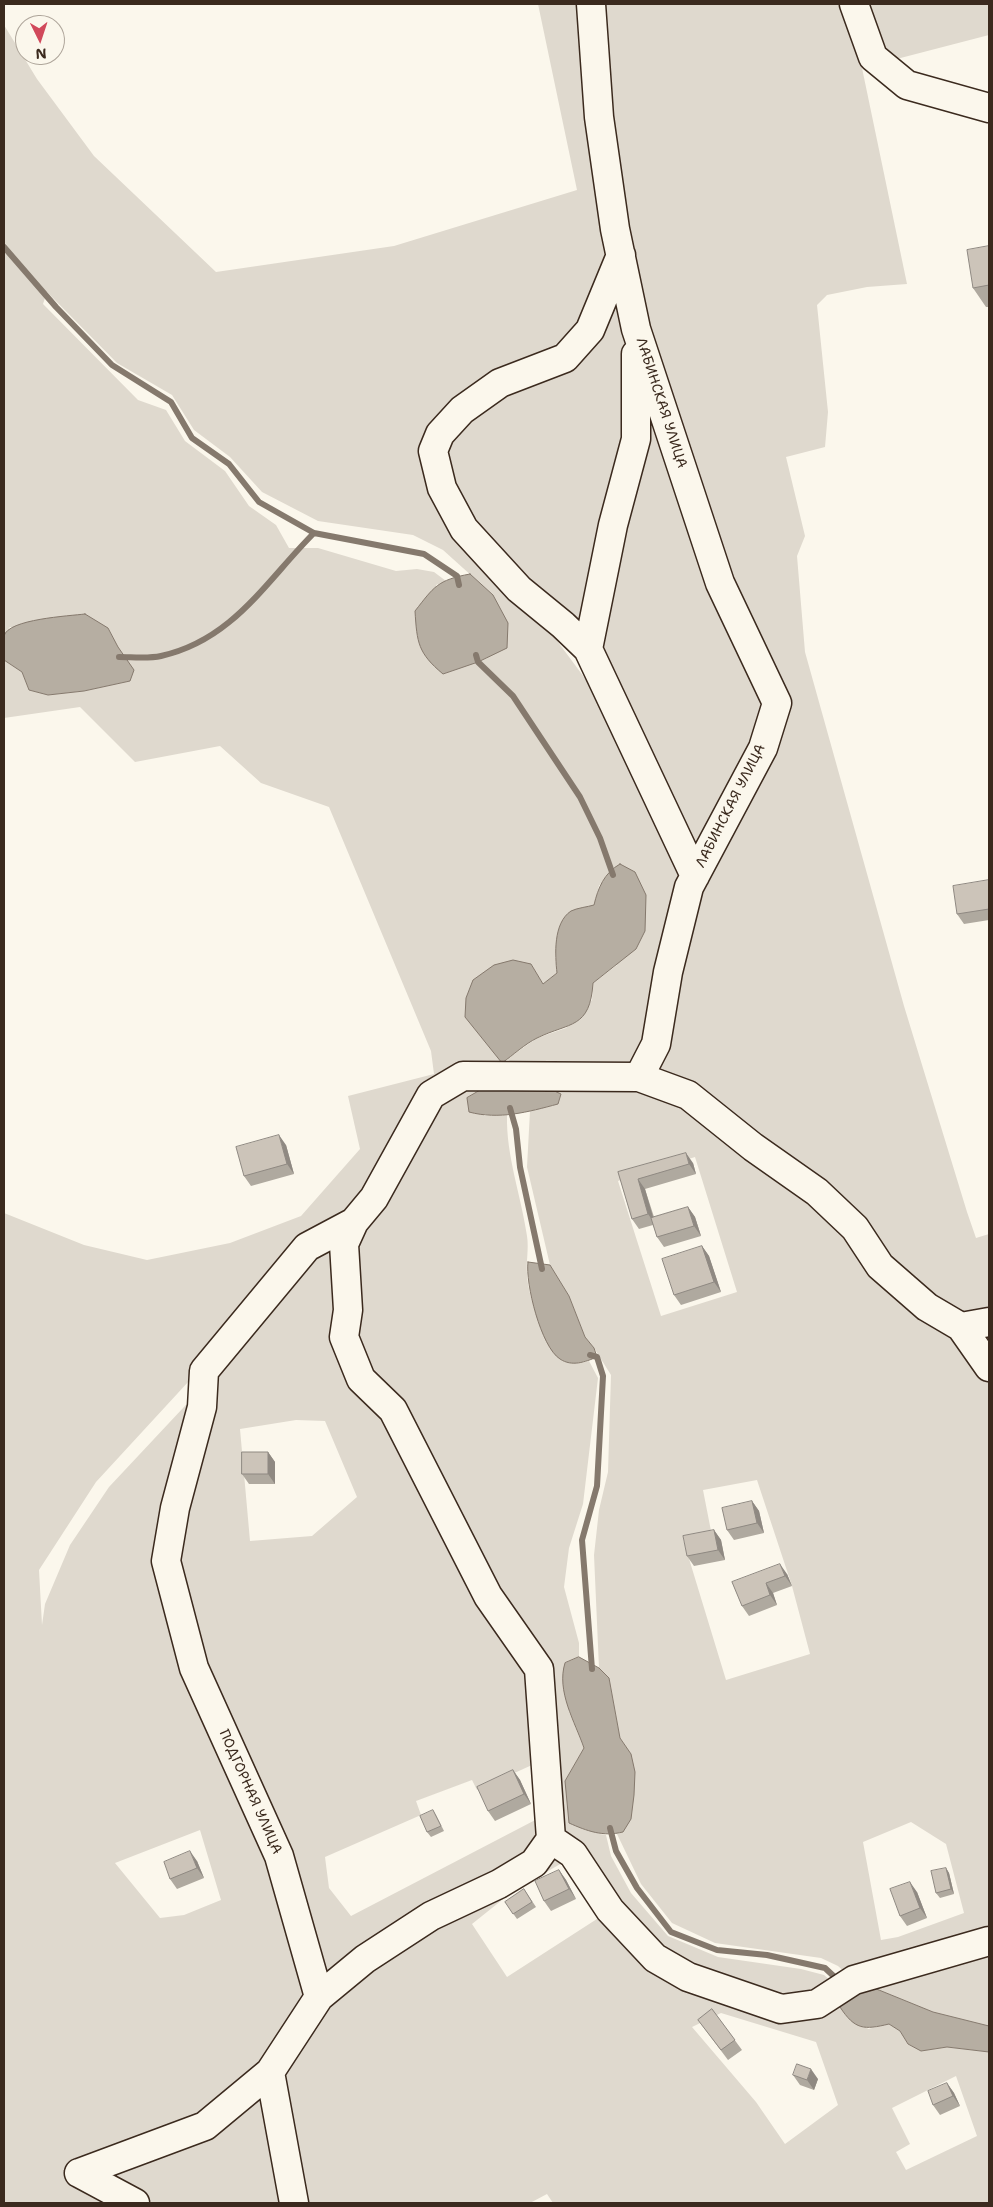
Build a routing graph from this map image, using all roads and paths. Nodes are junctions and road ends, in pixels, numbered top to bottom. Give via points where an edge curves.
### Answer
1 (591, 4) edge
2 (854, 4) edge
3 (989, 108) edge
4 (621, 255) junction
5 (636, 329) junction
6 (588, 650) junction
7 (695, 876) junction
8 (639, 1077) junction
9 (354, 1222) junction
10 (989, 1322) edge
11 (961, 1327) junction
12 (989, 1367) edge
13 (551, 1839) junction
14 (989, 1941) edge
15 (319, 1997) junction
16 (270, 2072) junction
17 (134, 2203) edge
18 (294, 2203) edge

1 - 4 street, ЛАБИНСКАЯ УЛИЦА via 599,117
2 - 3 street via 873,57 907,85
4 - 5 street, ЛАБИНСКАЯ УЛИЦА
4 - 6 street via 590,330 565,358 500,384 462,410 440,434 433,451 442,488 464,529 519,589
5 - 6 street via 636,439 612,525
5 - 7 street, ЛАБИНСКАЯ УЛИЦА via 720,583 777,703 763,748
6 - 7 street
7 - 8 street, ЛАБИНСКАЯ УЛИЦА via 689,887 668,972 656,1044
8 - 9 street via 463,1076 432,1095 374,1198
8 - 11 street via 688,1095 817,1192 855,1228 880,1266 928,1307
9 - 13 street via 344,1244 348,1310 344,1337 361,1379 393,1410 488,1596 539,1669
9 - 15 street, ПОДГОРНАЯ УЛИЦА via 307,1247 204,1371 202,1407 166,1561 194,1668 279,1856
10 - 11 street
11 - 12 street
13 - 14 street via 573,1854 610,1910 655,1958 688,1977 781,2009 817,2004 854,1980
13 - 15 street via 534,1863 499,1884 431,1916 366,1959
15 - 16 street
16 - 17 street via 205,2126 79,2174
16 - 18 street

